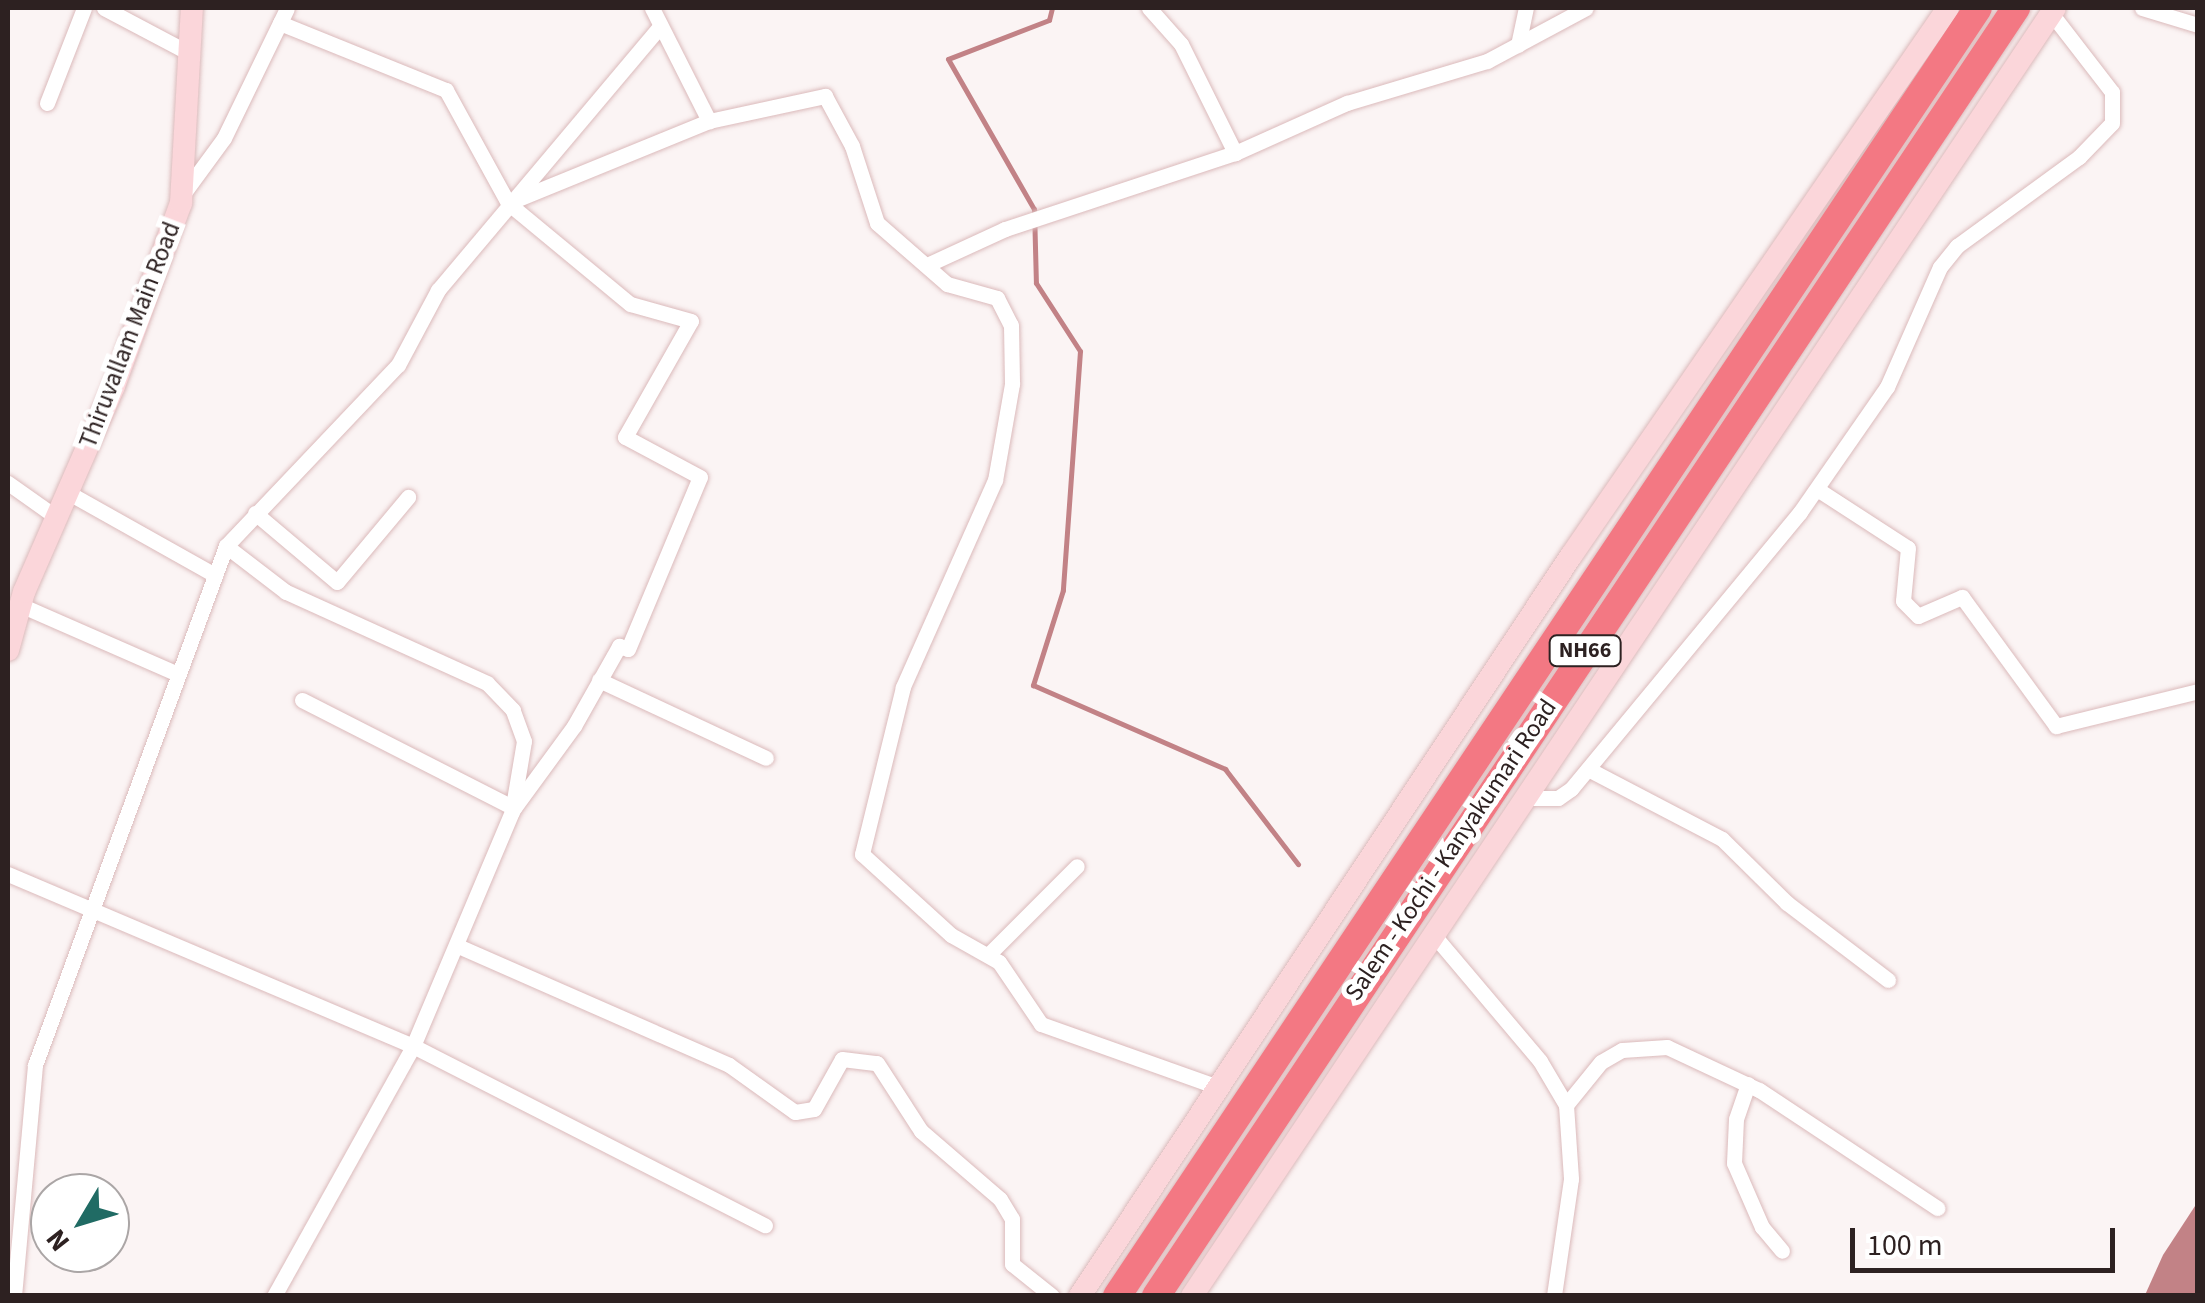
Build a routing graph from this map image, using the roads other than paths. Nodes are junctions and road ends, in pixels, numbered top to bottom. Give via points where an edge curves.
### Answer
1 (84, 8) edge
2 (104, 8) edge
3 (192, 8) edge
4 (652, 8) edge
5 (1149, 8) edge
6 (1526, 8) edge
7 (1586, 8) edge
8 (1948, 8) edge
9 (1978, 8) edge
10 (2016, 8) edge
11 (2142, 8) edge
12 (2053, 10) edge
13 (283, 15) edge
14 (2198, 25) edge
15 (660, 26) junction
16 (1518, 45) junction
17 (189, 54) junction
18 (47, 104) dead end
19 (710, 121) junction
20 (1235, 153) junction
21 (183, 194) junction
22 (508, 202) junction
23 (929, 264) junction
24 (8, 483) edge
25 (1816, 489) junction
26 (68, 492) junction
27 (408, 497) dead end
28 (255, 513) junction
29 (56, 517) junction
30 (226, 546) junction
31 (215, 575) junction
32 (20, 605) junction
33 (8, 650) edge
34 (176, 673) junction
35 (600, 680) junction
36 (2198, 691) edge
37 (302, 700) dead end
38 (766, 758) dead end
39 (1588, 768) junction
40 (1521, 798) junction
41 (514, 808) junction
42 (1077, 866) dead end
43 (8, 874) edge
44 (91, 911) junction
45 (1432, 933) junction
46 (458, 946) junction
47 (988, 954) junction
48 (1888, 980) dead end
49 (413, 1046) junction
50 (1748, 1084) junction
51 (1218, 1087) junction
52 (1566, 1104) junction
53 (1938, 1208) dead end
54 (765, 1226) dead end
55 (1782, 1251) dead end
56 (14, 1296) edge
57 (274, 1296) edge
58 (1052, 1296) edge
59 (1080, 1296) edge
60 (1117, 1296) edge
61 (1156, 1296) edge
62 (1192, 1296) edge
63 (1554, 1296) edge

1 - 18 street
2 - 17 street
3 - 17 street, Thiruvallam Main Road
4 - 15 street
5 - 20 street via 1181,44
6 - 16 street
7 - 16 street
8 - 51 street via 1571,556
9 - 60 highway, Salem - Kochi - Kanyakumari Road / NH66
10 - 61 highway, Salem - Kochi - Kanyakumari Road / NH66
11 - 14 street
12 - 25 street via 2112,92 2112,123 2080,157 1957,246 1940,267 1888,387
12 - 40 street
13 - 21 street via 224,138
13 - 22 street via 446,90
15 - 19 street
15 - 22 street
16 - 20 street via 1347,103
17 - 21 street, Thiruvallam Main Road
19 - 22 street
19 - 23 street via 825,96 852,146 878,223
20 - 23 street via 1005,230
21 - 26 street, Thiruvallam Main Road
22 - 28 street via 438,290 398,365
22 - 35 street via 630,304 690,321 625,437 700,477 628,649 619,646
23 - 47 street via 956,289 1004,304 1011,326 1010,411 981,519 903,687 860,845 866,862 951,935
24 - 29 street
25 - 36 street via 1908,548 1903,601 1918,616 1962,596 2056,726
25 - 39 street
26 - 29 street, Thiruvallam Main Road
26 - 31 street
27 - 28 street via 337,582
28 - 30 street
29 - 32 street, Thiruvallam Main Road
30 - 31 street
30 - 41 street via 286,592 457,666 502,696 524,742
31 - 34 street
32 - 33 street, Thiruvallam Main Road
32 - 34 street
34 - 44 street
35 - 38 street
35 - 41 street
37 - 41 street
39 - 40 street via 1558,798
39 - 48 street via 1722,839 1787,903
40 - 45 street
41 - 46 street
42 - 47 street
43 - 44 street
44 - 49 street
44 - 56 street via 35,1065
45 - 52 street via 1540,1061
45 - 62 street
46 - 49 street
46 - 58 street via 729,1065 795,1112 814,1109 842,1059 877,1063 921,1131 1000,1200 1012,1218 1012,1264
47 - 51 street via 1032,1015 1053,1031
49 - 54 street
49 - 57 street
50 - 52 street via 1712,1064 1642,1046 1601,1062
50 - 53 street
50 - 55 street via 1736,1119 1734,1163 1762,1226
51 - 59 street
52 - 63 street via 1571,1179

